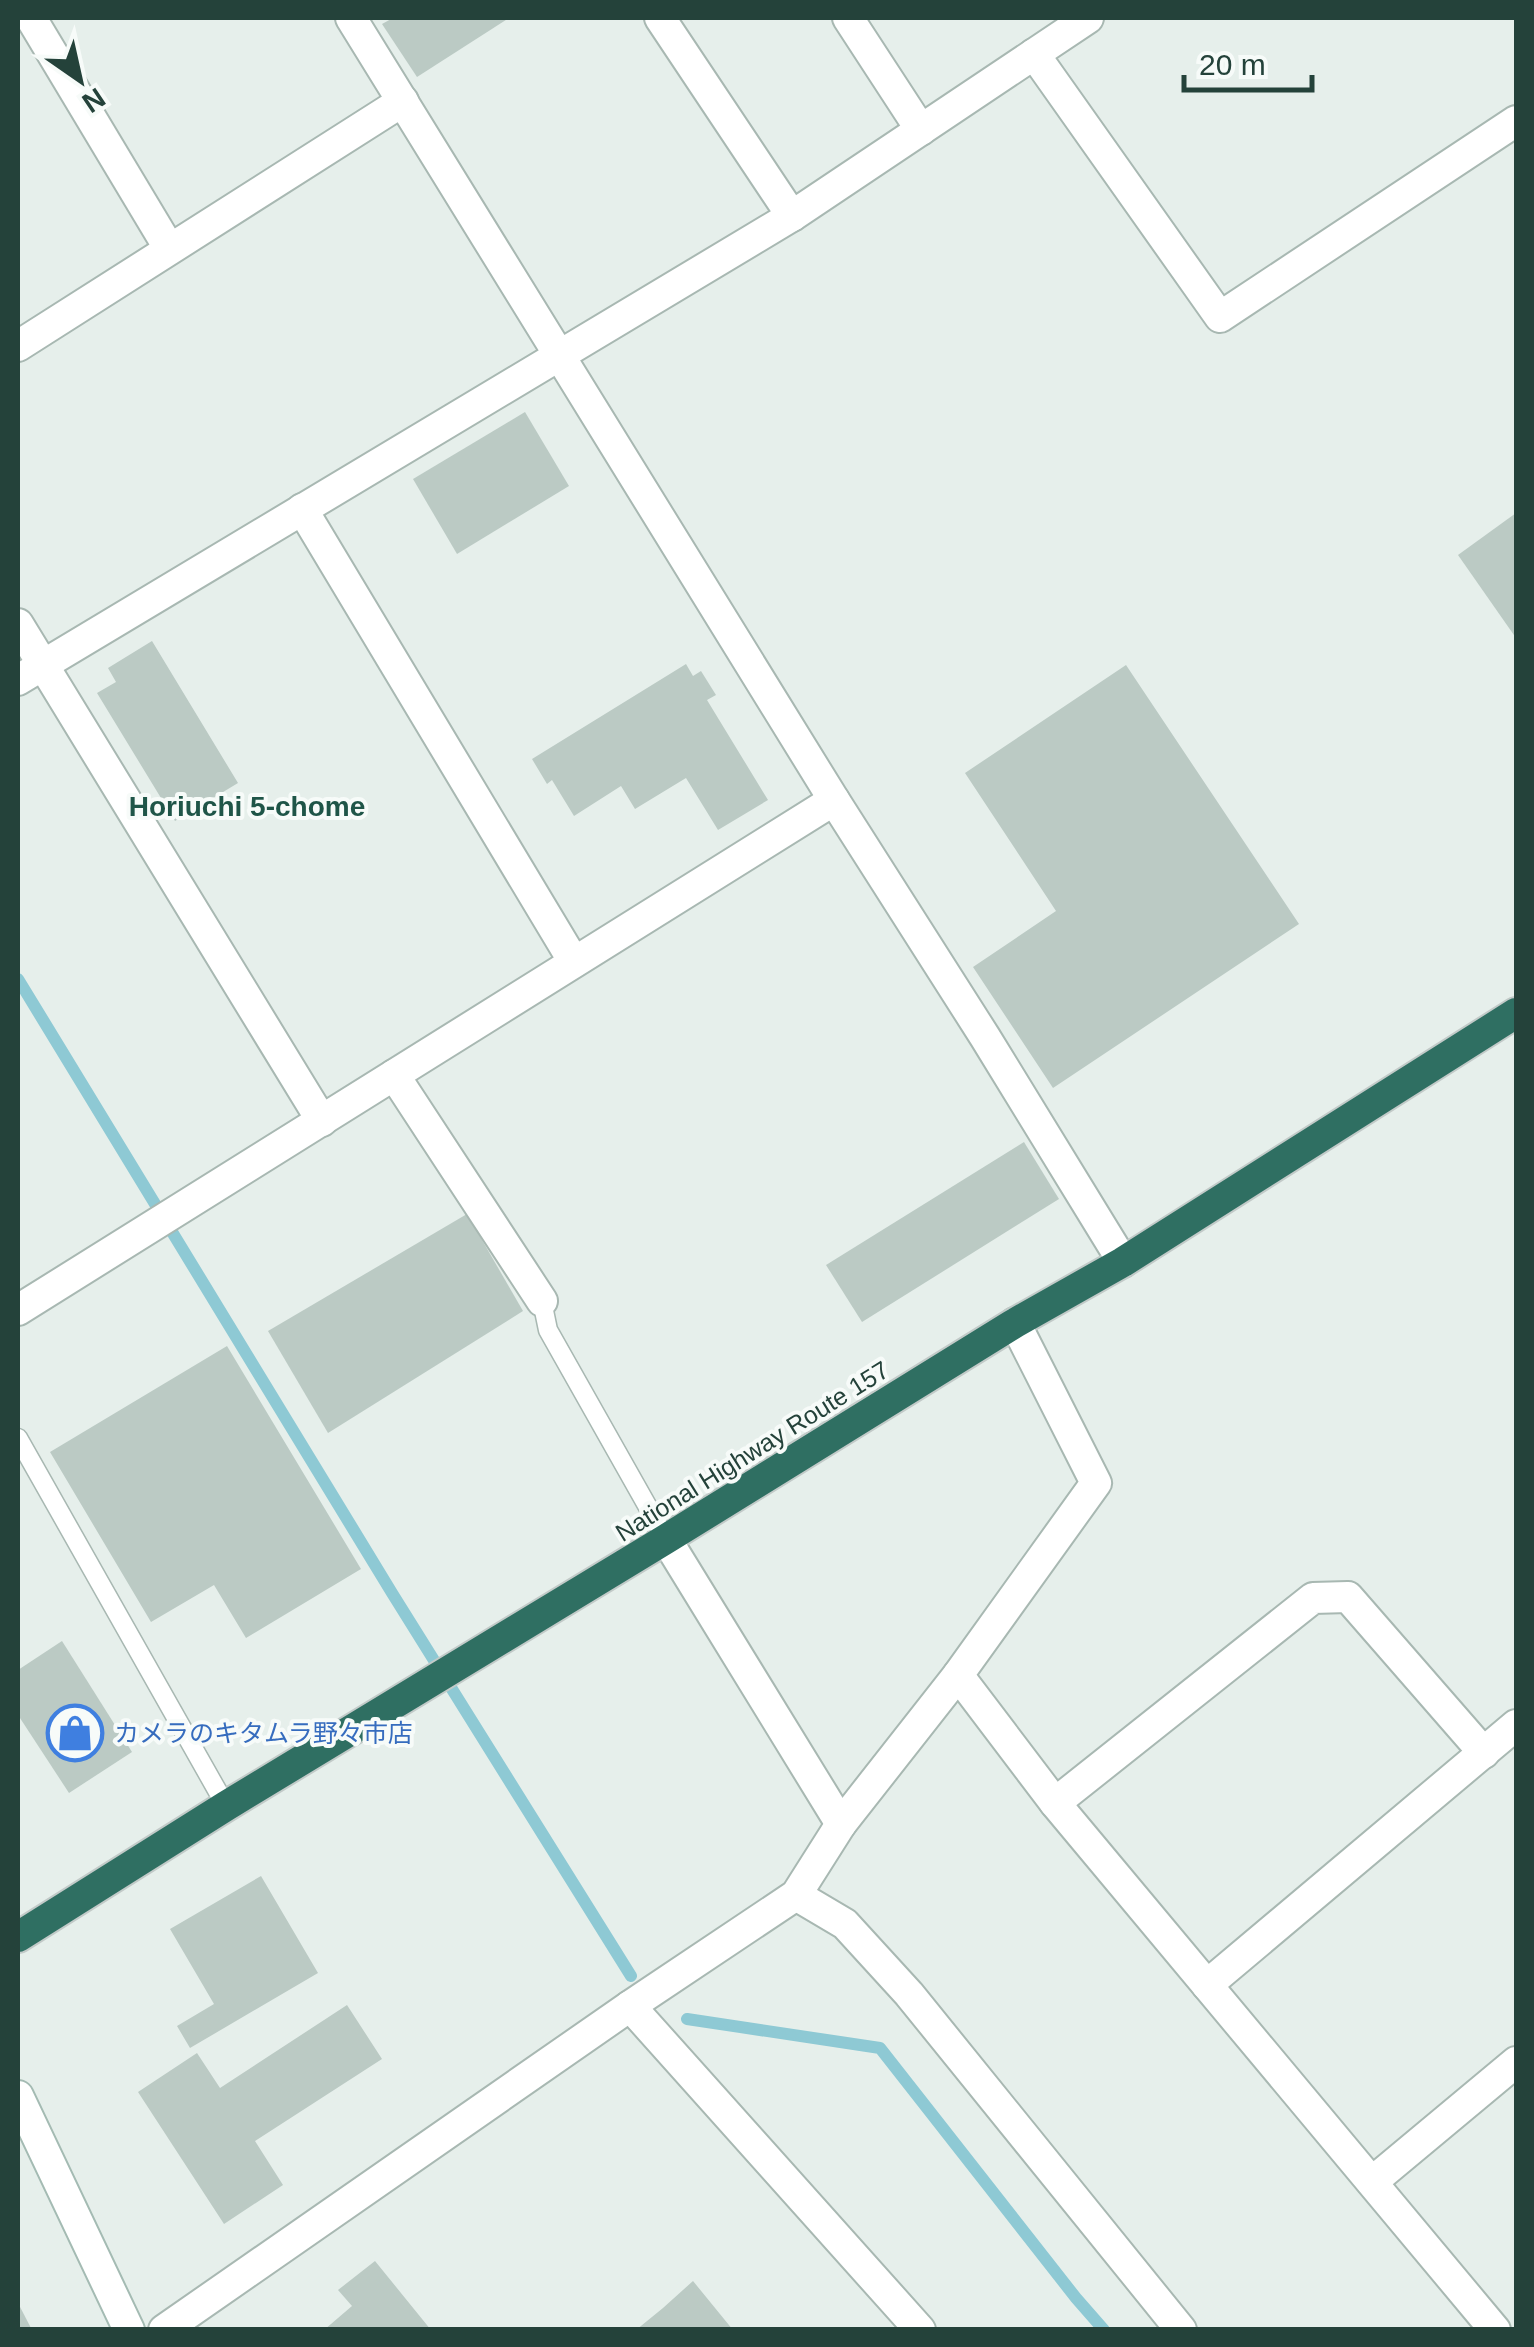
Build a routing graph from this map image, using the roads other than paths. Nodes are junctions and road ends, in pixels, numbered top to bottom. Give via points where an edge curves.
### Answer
1 (31, 18) edge
2 (351, 18) edge
3 (660, 18) edge
4 (848, 18) edge
5 (1088, 18) edge
6 (1034, 54) junction
7 (402, 101) junction
8 (1516, 121) edge
9 (922, 130) junction
10 (792, 216) junction
11 (169, 248) junction
12 (18, 346) edge
13 (559, 356) junction
14 (302, 509) junction
15 (18, 624) edge
16 (30, 672) edge
17 (834, 800) junction
18 (574, 962) junction
19 (1516, 1013) edge
20 (394, 1076) junction
21 (322, 1121) junction
22 (1122, 1262) junction
23 (542, 1302) joint
24 (18, 1310) edge
25 (1015, 1323) junction
26 (18, 1438) edge
27 (666, 1539) junction
28 (958, 1675) junction
29 (1516, 1725) edge
30 (1484, 1753) junction
31 (1055, 1803) junction
32 (226, 1806) junction
33 (841, 1824) junction
34 (796, 1896) junction
35 (18, 1937) edge
36 (1207, 1985) junction
37 (630, 2006) junction
38 (1516, 2062) edge
39 (18, 2096) edge
40 (1372, 2182) junction
41 (129, 2330) edge
42 (164, 2330) edge
43 (920, 2330) edge
44 (1181, 2330) edge
45 (1495, 2330) edge

1 - 11 street
2 - 7 street
3 - 10 street
4 - 9 street
5 - 6 street
6 - 8 street via 1220,316
6 - 9 street
7 - 11 street
7 - 13 street
9 - 10 street
10 - 13 street
11 - 12 street
13 - 14 street
13 - 17 street
14 - 16 street
14 - 18 street
15 - 16 street
16 - 21 street
17 - 18 street
17 - 22 street
18 - 20 street
19 - 22 highway, National Highway Route 157
20 - 21 street
20 - 23 street
21 - 24 street
22 - 25 highway, National Highway Route 157
23 - 27 lane via 548,1330
25 - 27 highway, National Highway Route 157
25 - 28 street via 1096,1483
26 - 32 lane
27 - 32 highway, National Highway Route 157
27 - 33 street
28 - 31 street
28 - 33 street
29 - 30 street
30 - 31 street via 1348,1597 1313,1598
30 - 36 street
31 - 36 street
32 - 35 highway, National Highway Route 157
33 - 34 street
34 - 37 street
34 - 44 street via 845,1924 909,1994
36 - 40 street
37 - 42 street
37 - 43 street
38 - 40 street
39 - 41 street
40 - 45 street

